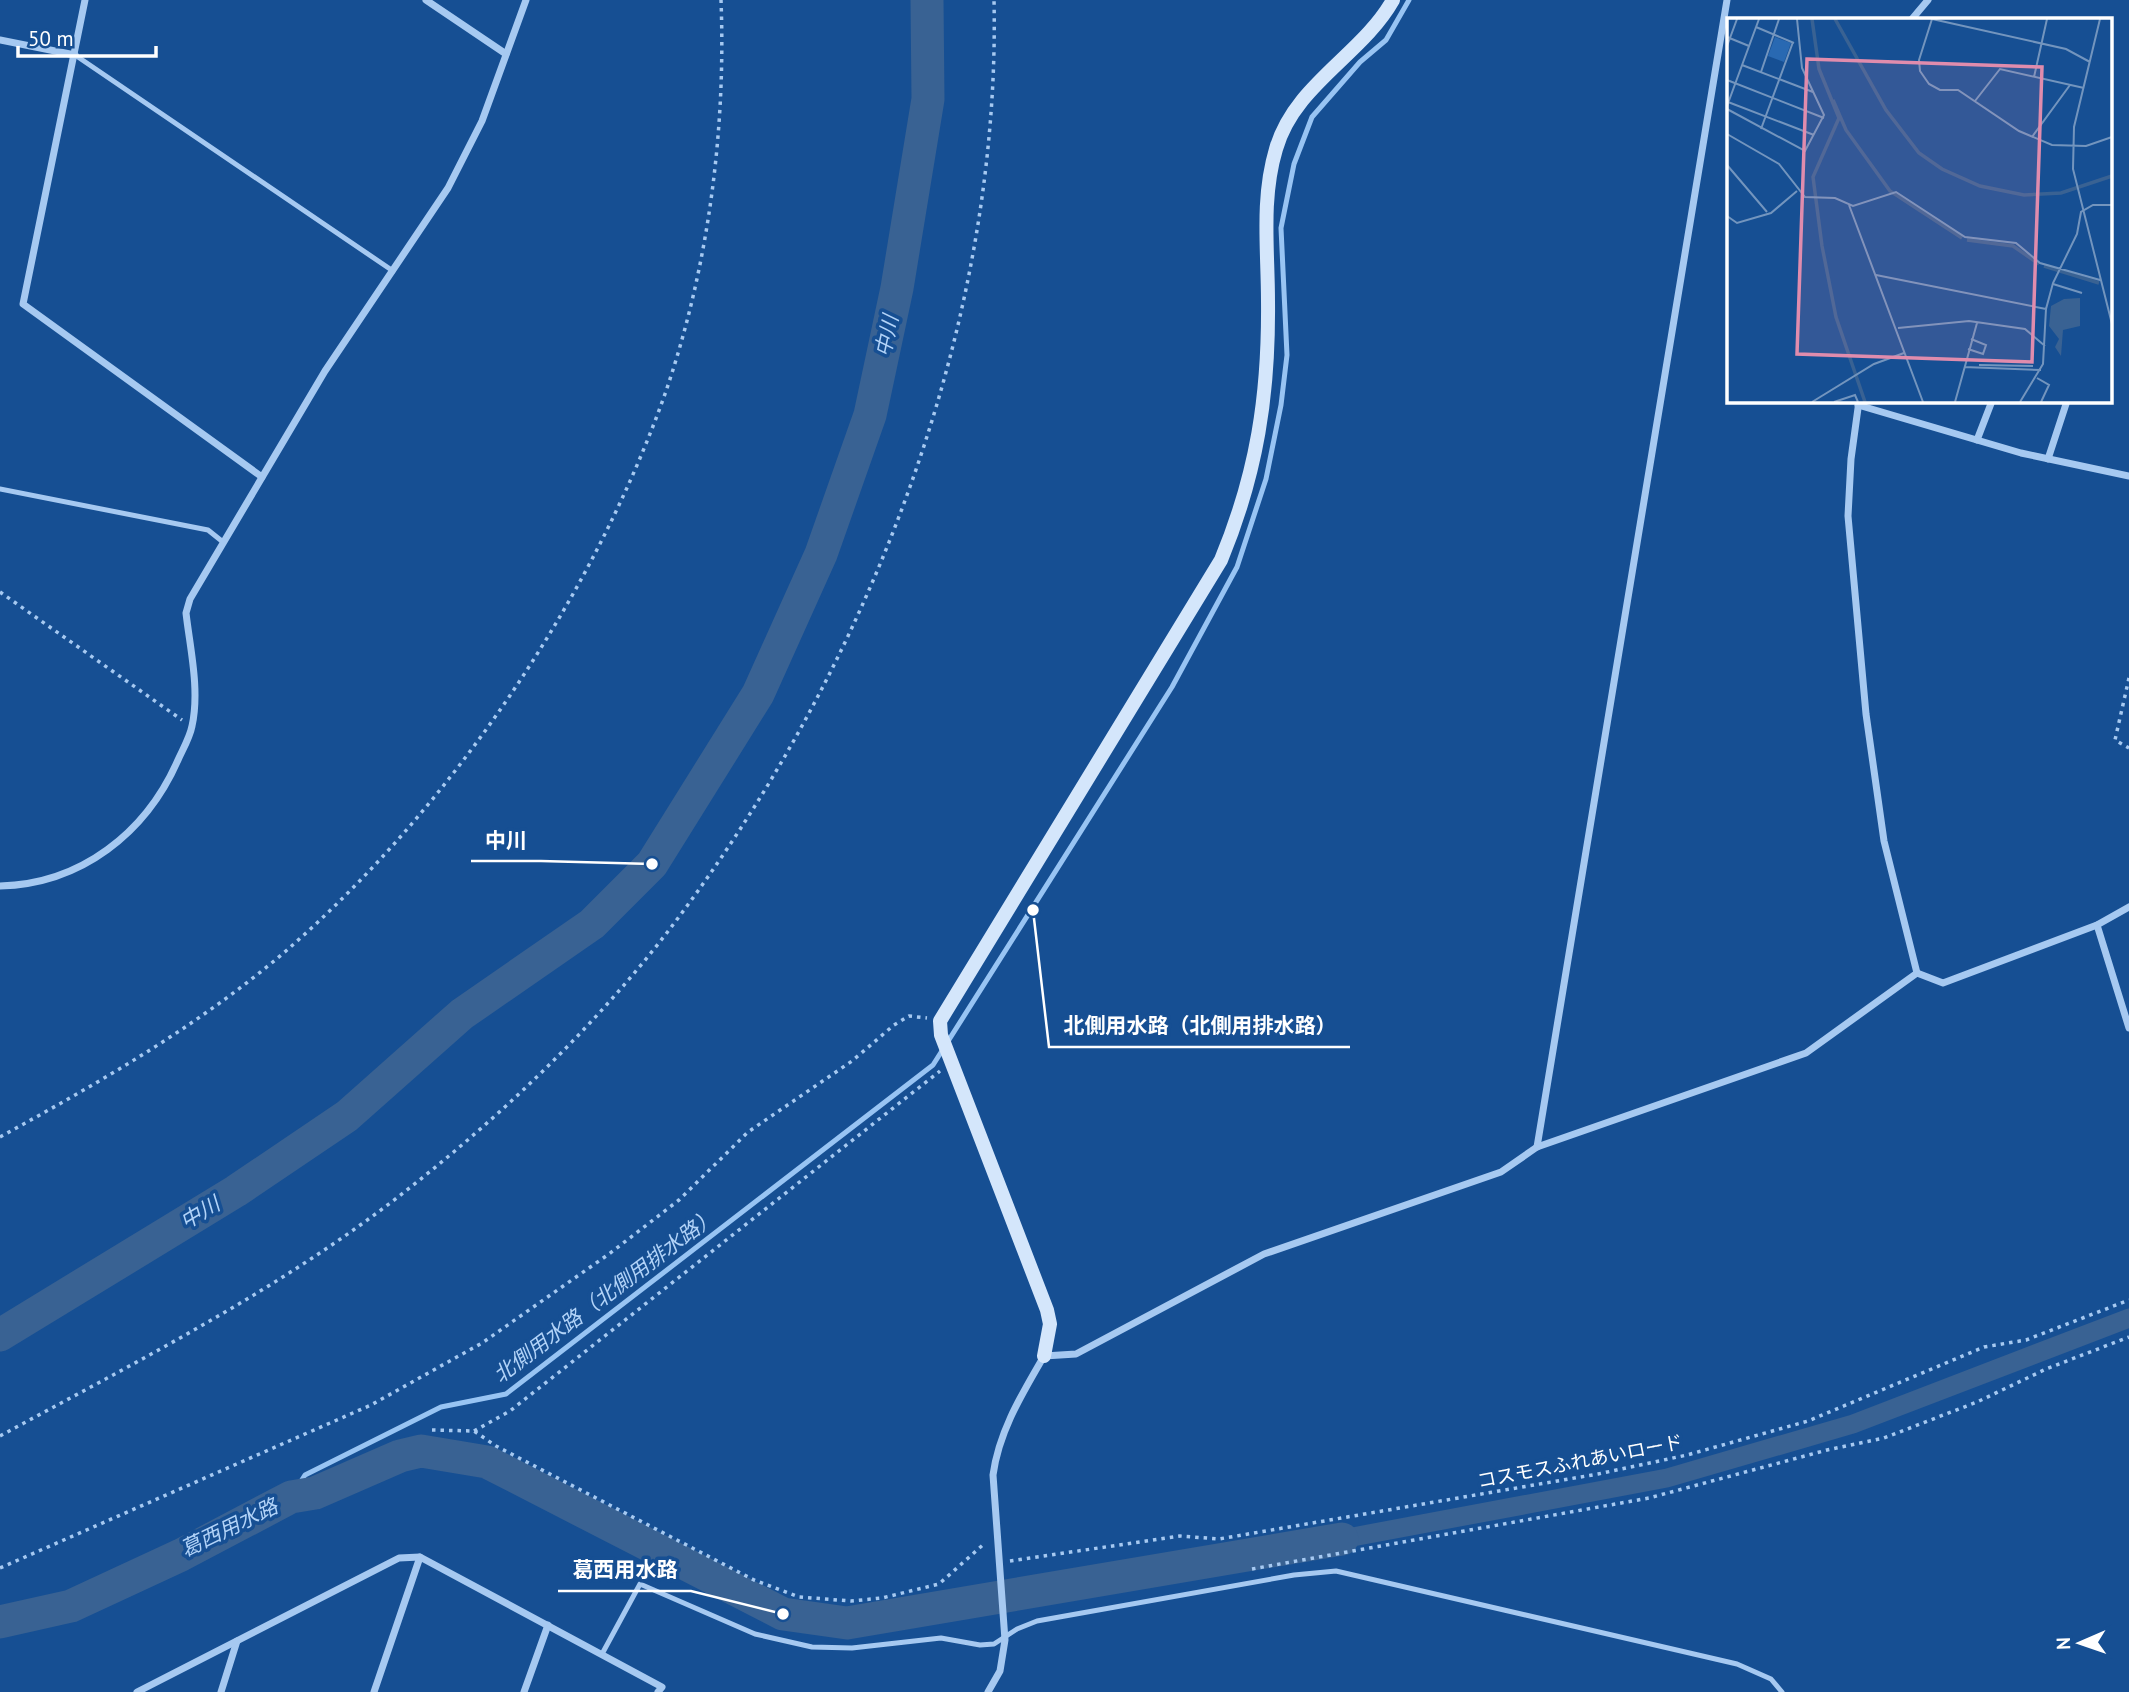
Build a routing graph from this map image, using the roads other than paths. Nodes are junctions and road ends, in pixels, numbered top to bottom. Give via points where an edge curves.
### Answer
1 (85, 0) edge
2 (426, 0) edge
3 (526, 0) edge
4 (1393, 0) edge
5 (1727, 0) edge
6 (1928, 0) edge
7 (1913, 18) edge
8 (0, 40) edge
9 (506, 54) junction
10 (75, 55) junction
11 (393, 271) junction
12 (1992, 402) edge
13 (2067, 402) edge
14 (1858, 403) edge
15 (1977, 440) junction
16 (2048, 459) junction
17 (2129, 476) edge
18 (262, 477) junction
19 (0, 489) edge
20 (223, 542) junction
21 (0, 886) edge
22 (2129, 907) edge
23 (2097, 925) junction
24 (1917, 973) junction
25 (2129, 1028) edge
26 (1537, 1147) junction
27 (1044, 1356) junction
28 (420, 1557) junction
29 (548, 1625) junction
30 (1005, 1640) junction
31 (237, 1641) junction
32 (602, 1654) junction
33 (138, 1692) edge
34 (221, 1692) edge
35 (374, 1692) edge
36 (524, 1692) edge
37 (658, 1692) edge
38 (988, 1692) edge
39 (1782, 1692) edge

1 - 10 street
2 - 9 street
3 - 9 street
4 - 27 street via 1322,76 1276,146 1267,187 1265,399 1243,508 1221,560 941,1028 1047,1310 1050,1324
5 - 26 street
6 - 7 street
8 - 10 street
9 - 11 street via 468,152
10 - 11 lane
10 - 18 street via 23,304
11 - 18 street via 325,371
12 - 15 street
13 - 16 street
14 - 15 street
14 - 24 street via 1848,516 1866,714 1884,841
15 - 16 street
16 - 17 street
18 - 20 street
19 - 20 lane via 208,530
20 - 21 street via 190,599 187,613 192,727 152,808 120,842 63,876
22 - 23 street
23 - 24 street via 1943,983
23 - 25 street
24 - 26 street via 1805,1053
26 - 27 street via 1501,1172 1264,1254 1076,1354
27 - 30 street via 1007,1424 993,1475
28 - 29 street
28 - 31 street via 399,1558
28 - 35 street
29 - 32 street
29 - 36 street
30 - 32 lane via 980,1645 941,1638 852,1648 812,1647 755,1634 640,1584
30 - 38 street via 1000,1671
30 - 39 lane via 1037,1621 1336,1571 1737,1664 1771,1679
31 - 33 street
31 - 34 street
32 - 37 street via 662,1687

